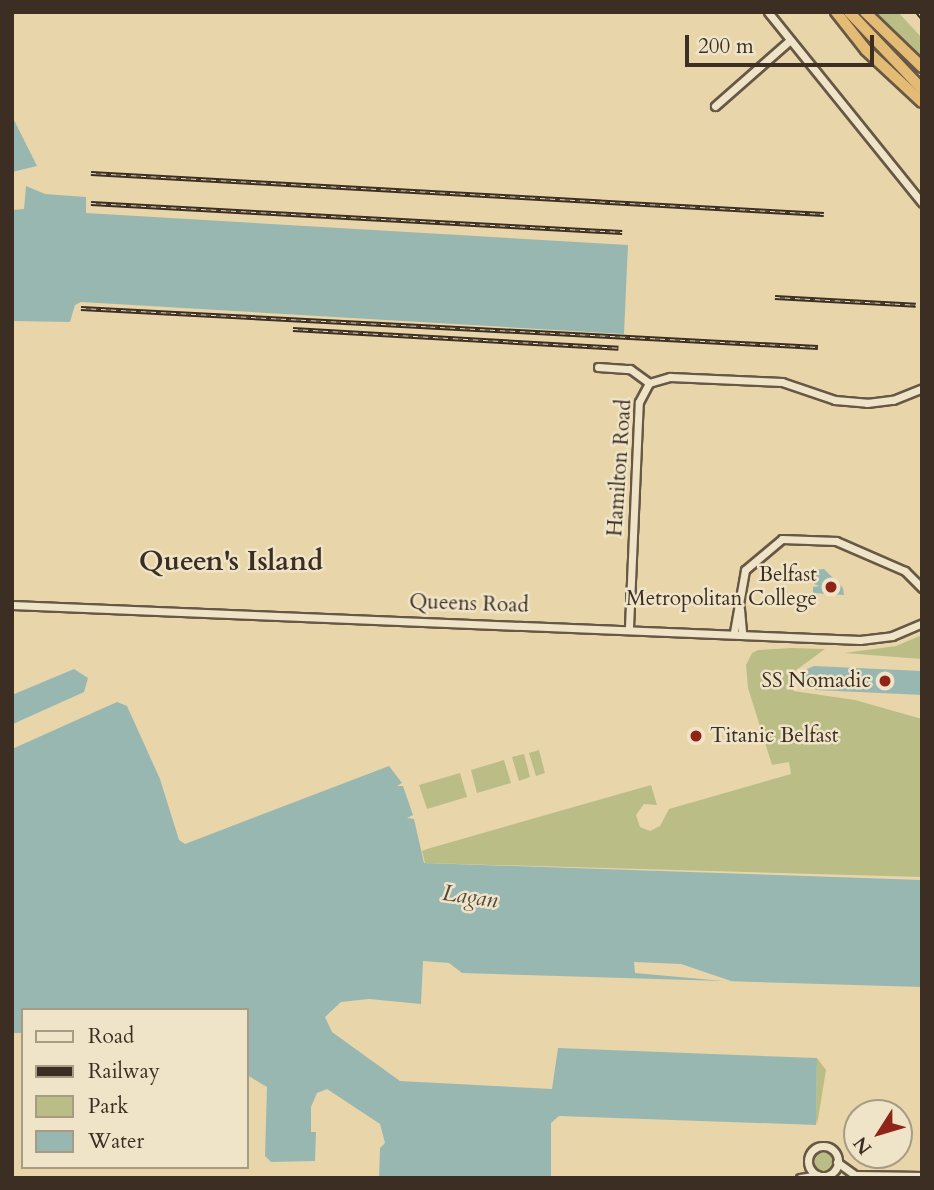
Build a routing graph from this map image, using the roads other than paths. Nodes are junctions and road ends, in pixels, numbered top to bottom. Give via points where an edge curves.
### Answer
1 (768, 12) edge
2 (836, 12) edge
3 (849, 12) edge
4 (865, 12) edge
5 (790, 40) junction
6 (922, 67) edge
7 (922, 89) edge
8 (922, 102) edge
9 (715, 106) dead end
10 (922, 203) edge
11 (598, 367) dead end
12 (649, 383) junction
13 (922, 388) edge
14 (922, 588) edge
15 (12, 605) edge
16 (922, 622) edge
17 (629, 627) junction
18 (738, 632) junction
19 (837, 1161) junction
20 (808, 1164) junction
21 (818, 1175) junction
22 (831, 1176) edge
23 (922, 1176) edge
24 (798, 1178) edge

1 - 5 street
2 - 8 highway via 882,66
3 - 7 highway
4 - 6 highway
5 - 9 street
5 - 10 street
11 - 12 street via 630,369
12 - 13 street, Hamilton Road via 670,377 782,382 835,400 867,403 893,400
12 - 17 street, Hamilton Road via 643,389 637,417
14 - 18 street via 905,570 829,540 776,541 745,570
15 - 17 street, Queens Road
16 - 18 street, Queens Road via 892,636 860,640
17 - 18 street, Queens Road
19 - 20 street via 833,1151 822,1146 811,1151
19 - 22 street
19 - 23 street via 855,1175
20 - 21 street
20 - 24 street
21 - 22 street
21 - 24 street

